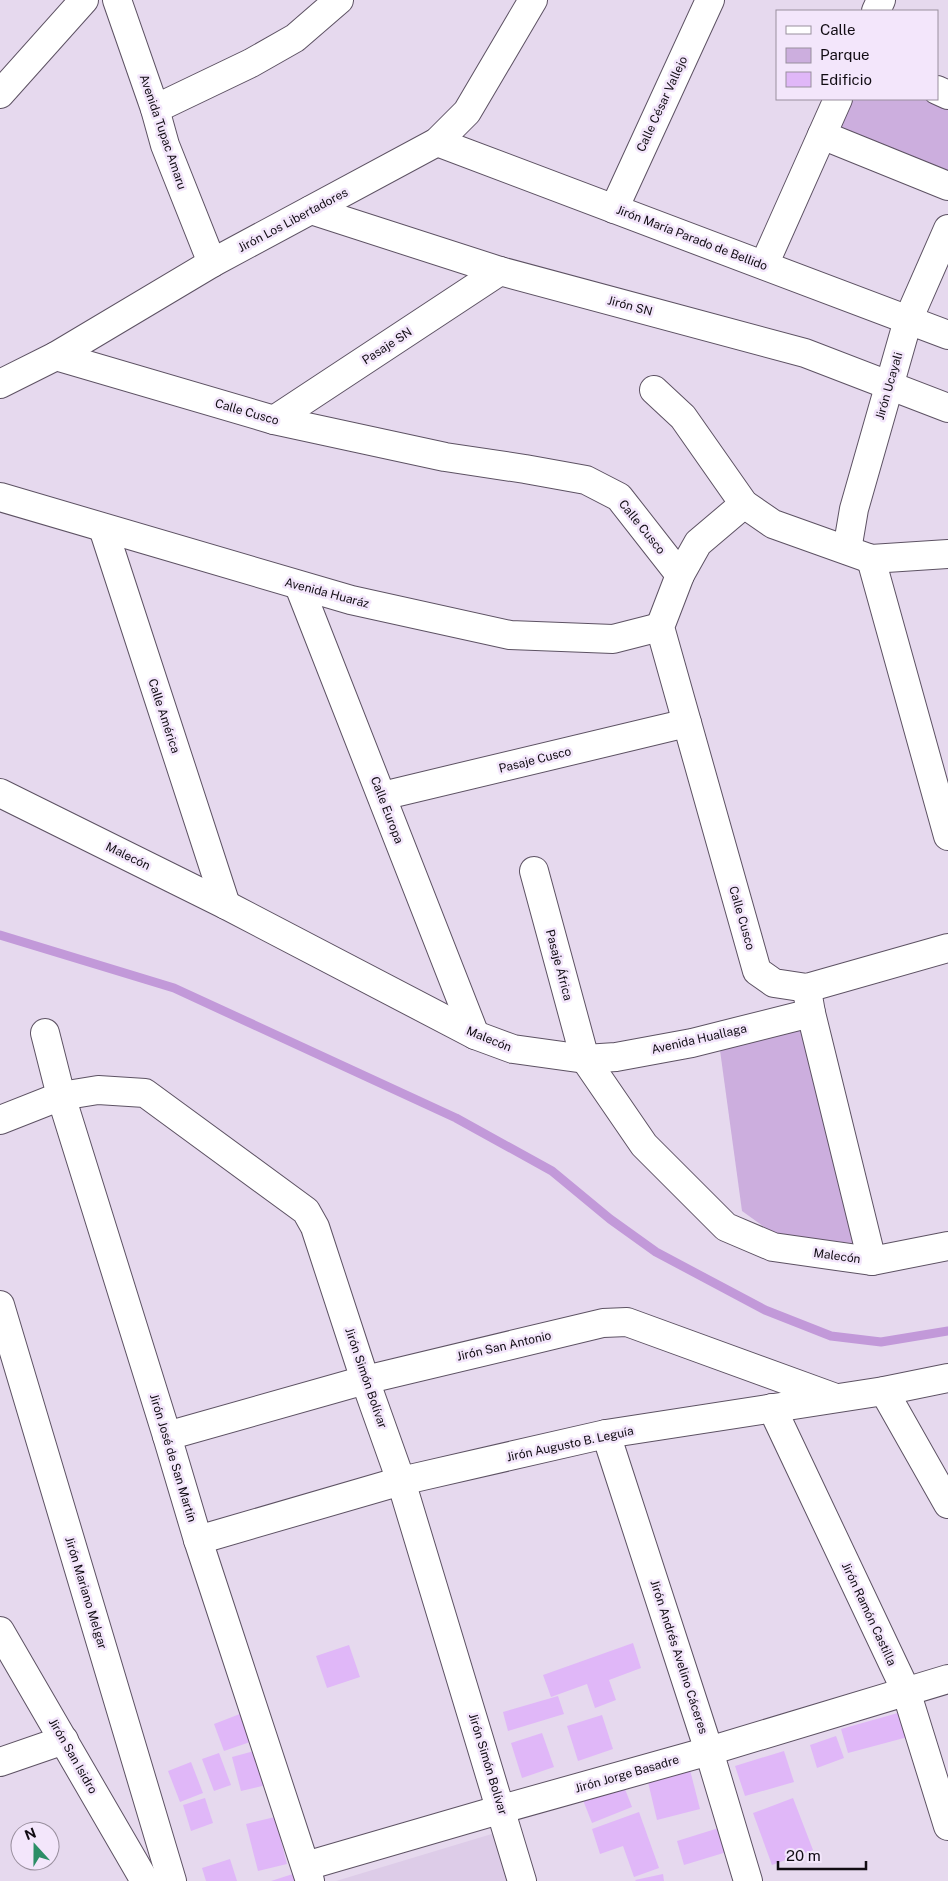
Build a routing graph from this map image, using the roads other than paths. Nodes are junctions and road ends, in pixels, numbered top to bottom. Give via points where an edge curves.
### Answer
1 (84, 0) edge
2 (117, 0) edge
3 (339, 0) edge
4 (533, 0) edge
5 (710, 0) edge
6 (0, 94) edge
7 (838, 100) edge
8 (155, 110) junction
9 (822, 135) junction
10 (437, 142) junction
11 (948, 186) edge
12 (614, 209) junction
13 (310, 210) junction
14 (948, 229) edge
15 (212, 263) junction
16 (764, 265) junction
17 (500, 271) junction
18 (908, 320) junction
19 (948, 335) edge
20 (56, 356) junction
21 (0, 384) edge
22 (889, 386) junction
23 (654, 390) dead end
24 (948, 408) edge
25 (274, 420) junction
26 (0, 497) edge
27 (744, 504) junction
28 (103, 528) junction
29 (859, 554) junction
30 (948, 554) edge
31 (680, 575) junction
32 (299, 586) junction
33 (660, 627) junction
34 (688, 723) junction
35 (2, 787) edge
36 (382, 796) junction
37 (948, 836) edge
38 (534, 871) dead end
39 (226, 905) junction
40 (948, 948) edge
41 (809, 1000) junction
42 (45, 1033) dead end
43 (475, 1035) junction
44 (585, 1059) junction
45 (60, 1096) junction
46 (0, 1120) edge
47 (948, 1246) edge
48 (872, 1261) junction
49 (0, 1305) edge
50 (948, 1378) edge
51 (366, 1380) junction
52 (884, 1391) junction
53 (837, 1398) junction
54 (772, 1408) junction
55 (606, 1434) junction
56 (167, 1436) junction
57 (402, 1481) junction
58 (948, 1504) edge
59 (198, 1540) junction
60 (0, 1631) edge
61 (948, 1679) edge
62 (906, 1691) junction
63 (64, 1740) junction
64 (710, 1751) junction
65 (0, 1762) edge
66 (502, 1809) junction
67 (948, 1826) edge
68 (308, 1874) edge
69 (145, 1881) edge
70 (172, 1881) edge
71 (522, 1881) edge
72 (748, 1881) edge

1 - 6 street
2 - 8 street, Avenida Tupac Amaru
3 - 8 street via 295,38
4 - 10 street, Jirón Los Libertadores via 467,112
5 - 12 street, Calle César Vallejo
7 - 9 street
8 - 15 street, Avenida Tupac Amaru via 165,145
9 - 11 street
9 - 16 street
10 - 12 street, Jirón María Parado de Bellido
10 - 13 street, Jirón Los Libertadores
12 - 16 street, Jirón María Parado de Bellido
13 - 15 street, Jirón Los Libertadores
13 - 17 street, Jirón SN
14 - 18 street, Jirón Ucayali
15 - 20 street, Jirón Los Libertadores
16 - 18 street, Jirón María Parado de Bellido
17 - 22 street, Jirón SN via 804,353
17 - 25 street, Pasaje SN
18 - 19 street, Jirón María Parado de Bellido
18 - 22 street, Jirón Ucayali
20 - 21 street, Jirón Los Libertadores
20 - 25 street, Calle Cusco
22 - 24 street, Jirón SN
22 - 29 street, Jirón Ucayali via 854,509
23 - 27 street via 683,417
25 - 31 street, Calle Cusco via 445,457 586,480 619,497
26 - 28 street, Avenida Huaráz
27 - 29 street via 773,524
27 - 31 street via 698,543
28 - 32 street, Avenida Huaráz
28 - 39 street, Calle América
29 - 30 street
29 - 37 street, Jirón Ucayali
31 - 33 street
32 - 33 street, Avenida Huaráz via 510,635 613,640
32 - 36 street, Calle Europa
33 - 34 street, Calle Cusco
34 - 36 street, Pasaje Cusco
34 - 41 street, Calle Cusco via 757,971
35 - 39 street, Malecón
36 - 43 street, Calle Europa
38 - 44 street, Pasaje África
39 - 43 street, Malecón
40 - 41 street, Avenida Huallaga
41 - 44 street, Avenida Huallaga via 692,1043 616,1057
41 - 48 street
42 - 45 street, Jirón José de San Martín
43 - 44 street, Malecón via 513,1049
44 - 48 street, Malecón via 644,1145 726,1227 773,1247
45 - 46 street, Jirón Simón Bolívar
45 - 51 street, Jirón Simón Bolívar via 98,1090 145,1093 306,1211 315,1228
45 - 56 street, Jirón José de San Martín
47 - 48 street, Malecón
49 - 70 street, Jirón Mariano Melgar
50 - 52 street, Jirón Augusto B. Leguía
51 - 53 street, Jirón San Antonio via 603,1323 627,1322
51 - 56 street, Jirón San Antonio
51 - 57 street, Jirón Simón Bolívar
52 - 53 street, Jirón Augusto B. Leguía
52 - 58 street
53 - 54 street, Jirón Augusto B. Leguía
54 - 55 street, Jirón Augusto B. Leguía
54 - 62 street, Jirón Ramón Castilla
55 - 57 street, Jirón Augusto B. Leguía
55 - 64 street, Jirón Andrés Avelino Cáceres
56 - 59 street, Jirón José de San Martín
57 - 59 street, Jirón Augusto B. Leguía
57 - 66 street, Jirón Simón Bolívar
59 - 68 street, Jirón José de San Martín
60 - 63 street, Jirón San Isidro
61 - 62 street, Jirón Jorge Basadre
62 - 64 street, Jirón Jorge Basadre
62 - 67 street, Jirón Ramón Castilla
63 - 65 street
63 - 69 street, Jirón San Isidro
64 - 66 street, Jirón Jorge Basadre
64 - 72 street, Jirón Andrés Avelino Cáceres
66 - 68 street, Jirón Jorge Basadre
66 - 71 street, Jirón Simón Bolívar

